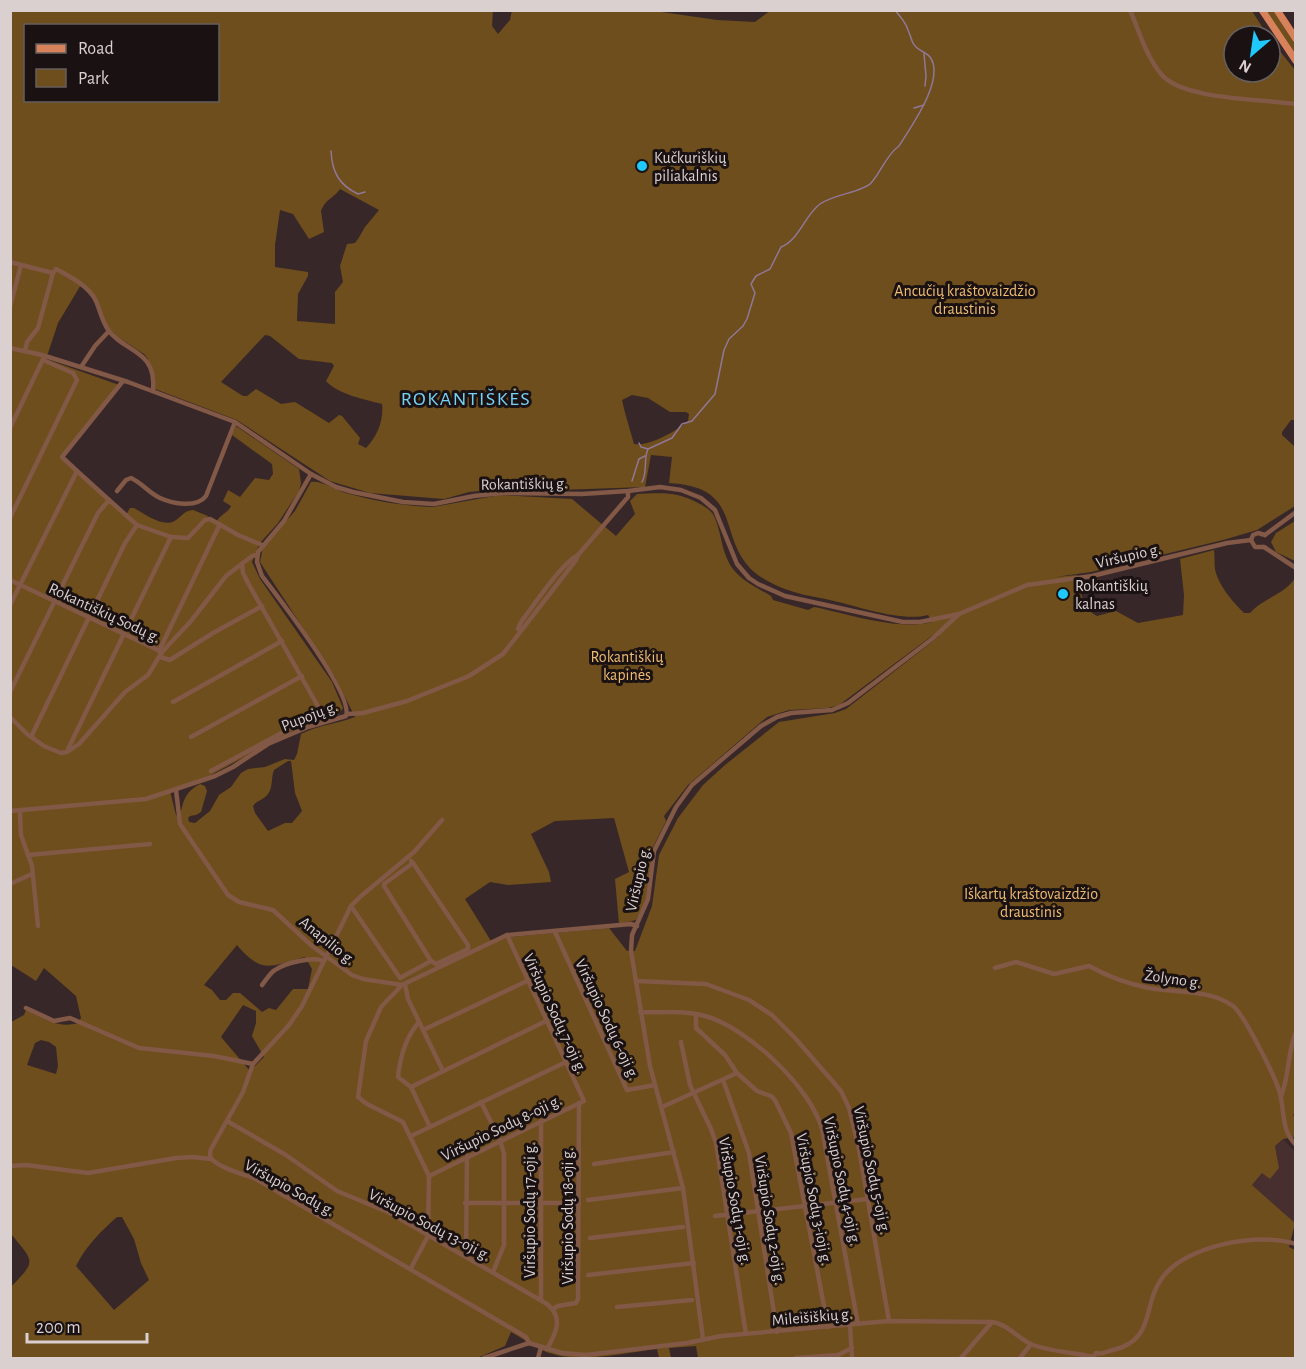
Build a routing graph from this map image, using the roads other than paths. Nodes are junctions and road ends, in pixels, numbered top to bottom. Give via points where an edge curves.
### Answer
1 (1130, 10) edge
2 (1262, 10) edge
3 (1277, 10) edge
4 (1296, 39) edge
5 (1296, 61) edge
6 (1296, 104) edge
7 (10, 262) edge
8 (21, 265) junction
9 (54, 271) junction
10 (10, 307) edge
11 (109, 331) junction
12 (10, 348) edge
13 (25, 351) junction
14 (44, 358) junction
15 (81, 367) junction
16 (123, 381) junction
17 (153, 391) junction
18 (235, 422) junction
19 (10, 428) edge
20 (77, 471) junction
21 (311, 474) junction
22 (117, 491) dead end
23 (628, 491) junction
24 (109, 500) junction
25 (1296, 512) edge
26 (10, 518) edge
27 (137, 525) junction
28 (220, 525) junction
29 (1265, 536) junction
30 (171, 537) junction
31 (1251, 540) junction
32 (262, 545) junction
33 (1264, 547) junction
34 (257, 555) junction
35 (242, 564) junction
36 (1296, 567) edge
37 (10, 580) edge
38 (20, 585) junction
39 (55, 602) junction
40 (10, 605) edge
41 (262, 606) junction
42 (977, 606) joint
43 (959, 614) junction
44 (89, 619) junction
45 (124, 635) junction
46 (282, 640) junction
47 (160, 653) junction
48 (302, 676) junction
49 (10, 692) edge
50 (173, 702) dead end
51 (348, 714) junction
52 (10, 717) edge
53 (31, 737) junction
54 (191, 737) dead end
55 (67, 752) junction
56 (211, 771) dead end
57 (176, 790) junction
58 (10, 811) edge
59 (20, 811) junction
60 (442, 820) dead end
61 (150, 844) dead end
62 (28, 855) junction
63 (409, 857) junction
64 (413, 864) junction
65 (32, 873) junction
66 (10, 884) edge
67 (351, 906) junction
68 (39, 926) dead end
69 (637, 926) junction
70 (555, 932) junction
71 (507, 936) junction
72 (325, 959) junction
73 (431, 961) junction
74 (424, 965) junction
75 (995, 968) dead end
76 (428, 973) junction
77 (527, 981) junction
78 (636, 981) junction
79 (262, 985) dead end
80 (404, 985) junction
81 (26, 1008) dead end
82 (640, 1012) junction
83 (696, 1014) junction
84 (419, 1022) junction
85 (546, 1022) junction
86 (423, 1030) junction
87 (1296, 1032) edge
88 (681, 1042) dead end
89 (566, 1062) junction
90 (253, 1064) junction
91 (443, 1071) junction
92 (737, 1073) junction
93 (723, 1080) junction
94 (655, 1085) junction
95 (411, 1088) junction
96 (693, 1092) junction
97 (1281, 1096) junction
98 (481, 1102) junction
99 (581, 1102) junction
100 (662, 1107) junction
101 (227, 1120) junction
102 (541, 1121) junction
103 (430, 1127) junction
104 (411, 1136) junction
105 (500, 1140) junction
106 (1296, 1145) edge
107 (674, 1152) junction
108 (467, 1156) junction
109 (211, 1159) junction
110 (594, 1164) dead end
111 (10, 1166) edge
112 (429, 1176) junction
113 (683, 1188) junction
114 (868, 1199) junction
115 (588, 1200) dead end
116 (465, 1203) junction
117 (504, 1203) junction
118 (541, 1203) junction
119 (579, 1203) junction
120 (836, 1203) junction
121 (805, 1207) junction
122 (758, 1211) junction
123 (727, 1214) junction
124 (715, 1216) dead end
125 (683, 1227) dead end
126 (428, 1236) junction
127 (590, 1238) dead end
128 (1296, 1244) edge
129 (466, 1255) junction
130 (694, 1263) junction
131 (411, 1268) junction
132 (493, 1272) junction
133 (588, 1275) dead end
134 (541, 1300) junction
135 (692, 1300) dead end
136 (617, 1307) dead end
137 (553, 1309) junction
138 (889, 1321) junction
139 (992, 1322) junction
140 (858, 1324) junction
141 (850, 1325) junction
142 (828, 1327) junction
143 (777, 1332) junction
144 (746, 1334) junction
145 (703, 1339) junction
146 (529, 1343) junction
147 (1031, 1344) junction
148 (540, 1347) junction
149 (852, 1348) junction
150 (547, 1349) junction
151 (838, 1354) junction
152 (1062, 1356) edge
153 (1101, 1357) edge
154 (1093, 1358) edge
155 (484, 1359) edge
156 (538, 1359) edge
157 (796, 1359) edge
158 (832, 1359) edge
159 (852, 1359) edge
160 (961, 1359) edge
161 (1020, 1359) edge

1 - 6 street via 1157,68 1176,85 1199,93
2 - 5 main road
3 - 4 main road
7 - 8 street
8 - 9 street
8 - 10 street
9 - 11 street via 90,292
9 - 13 street via 38,328
11 - 15 street
11 - 17 street via 144,357
12 - 13 street, Rokantiškių g.
13 - 14 street, Rokantiškių g.
14 - 15 street, Rokantiškių g.
14 - 19 street
14 - 26 street via 73,373 77,380
15 - 16 street, Rokantiškių g.
16 - 17 street, Rokantiškių g.
16 - 20 street via 62,457
17 - 18 street, Rokantiškių g.
18 - 21 street, Rokantiškių g.
18 - 22 street via 206,496 200,502 162,499 131,478
20 - 24 street
20 - 38 street
21 - 23 street, Rokantiškių g. via 353,492 428,504 502,493
21 - 32 street via 284,521
23 - 43 street, Rokantiškių g. via 667,487 701,498 719,517 732,555 743,572 776,593 903,622
23 - 51 street via 628,497 503,654 469,676 400,704
24 - 27 street
24 - 39 street via 98,513
25 - 29 street, Viršupio g.
27 - 30 street
27 - 44 street
28 - 30 street via 208,519 188,538
28 - 32 street
28 - 47 street
29 - 31 street, Viršupio g. via 1258,533
29 - 33 street
30 - 45 street
31 - 33 street via 1255,548
31 - 42 street, Viršupio g. via 1092,576 1028,585
32 - 34 street
33 - 36 street
34 - 35 street, Rokantiškių Sodų g.
34 - 51 street, Pupojų g. via 262,576 330,672
35 - 41 street
35 - 47 street, Rokantiškių Sodų g. via 226,576
37 - 38 street, Rokantiškių Sodų g.
38 - 39 street, Rokantiškių Sodų g.
38 - 40 street
39 - 44 street, Rokantiškių Sodų g.
39 - 49 street
41 - 46 street
41 - 47 street via 170,660
42 - 43 street, Rokantiškių g.
43 - 69 street, Viršupio g. via 848,702 832,710 777,717 702,775 679,801 658,844 647,905
44 - 45 street, Rokantiškių Sodų g.
44 - 53 street
45 - 47 street, Rokantiškių Sodų g.
45 - 55 street
46 - 48 street
46 - 50 street
47 - 55 street via 148,675 125,692 79,744
48 - 54 street
48 - 56 street via 319,713
51 - 57 street, Pupojų g. via 268,744 233,767
52 - 53 street
53 - 55 street via 44,746
57 - 59 street, Pupojų g. via 146,799
57 - 72 street, Anapilio g. via 180,824 228,895 273,910
58 - 59 street, Pupojų g.
59 - 62 street via 21,835
60 - 63 street
61 - 62 street
62 - 65 street
63 - 64 street
63 - 67 street
64 - 73 street via 384,886
64 - 73 street via 468,945 468,949 451,958 436,964
65 - 66 street
65 - 68 street
67 - 72 street
67 - 74 street via 400,978
69 - 70 street
69 - 78 street, Viršupio g. via 630,947
70 - 71 street
70 - 94 street, Viršupio Sodų 6-oji g. via 627,1090
71 - 76 street
71 - 77 street, Viršupio Sodų 7-oji g.
72 - 79 street via 310,958 273,970
72 - 80 street, Anapilio g. via 359,978
72 - 90 street via 295,1018
73 - 74 street
74 - 76 street
75 - 97 street, Žolyno g. via 1016,962 1054,974 1089,966 1112,978 1146,987 1215,996 1235,1007 1254,1036
76 - 80 street
77 - 85 street, Viršupio Sodų 7-oji g.
77 - 86 street
78 - 82 street, Viršupio g.
78 - 114 street, Viršupio Sodų 5-oji g. via 706,984 749,1000 780,1023 846,1099
80 - 84 street
80 - 104 street via 381,1007 366,1041 357,1097 403,1122
81 - 90 street via 54,1021 70,1018 139,1048
82 - 83 street, Viršupio Sodų 4-oji g.
82 - 94 street, Viršupio g.
83 - 92 street, Viršupio Sodų 3-ioji g. via 696,1028 725,1055
83 - 120 street, Viršupio Sodų 4-oji g. via 746,1036 801,1089 820,1121
84 - 86 street
84 - 95 street via 408,1039 399,1068 398,1079
85 - 89 street, Viršupio Sodų 7-oji g.
85 - 91 street
86 - 91 street
87 - 97 street
88 - 96 street, Viršupio Sodų 1-oji g.
89 - 98 street
89 - 99 street, Viršupio Sodų 7-oji g.
90 - 101 street
91 - 95 street
92 - 93 street
92 - 121 street, Viršupio Sodų 3-ioji g. via 772,1098 788,1125
93 - 96 street
93 - 122 street, Viršupio Sodų 2-oji g. via 749,1153
94 - 100 street, Viršupio g.
95 - 103 street
96 - 100 street
96 - 123 street, Viršupio Sodų 1-oji g. via 716,1143
97 - 106 street, Žolyno g. via 1287,1136
98 - 103 street
98 - 105 street
99 - 102 street, Viršupio Sodų 8-oji g.
99 - 119 street, Viršupio Sodų 18-oji g.
100 - 107 street, Viršupio g.
101 - 109 street via 211,1149
101 - 126 street, Viršupio Sodų 13-oji g. via 337,1191 390,1213
102 - 105 street, Viršupio Sodų 8-oji g.
102 - 118 street, Viršupio Sodų 17-oji g.
103 - 104 street
104 - 112 street
105 - 108 street, Viršupio Sodų 8-oji g.
105 - 117 street via 504,1154
107 - 110 street
107 - 113 street, Viršupio g.
108 - 112 street, Viršupio Sodų 8-oji g.
108 - 116 street
109 - 111 street via 192,1156 88,1173
109 - 131 street, Viršupio Sodų g. via 256,1179
112 - 126 street
113 - 115 street
113 - 130 street, Viršupio g.
114 - 120 street
114 - 138 street, Viršupio Sodų 5-oji g.
116 - 117 street
116 - 129 street
117 - 118 street
117 - 132 street via 503,1253
118 - 119 street
118 - 134 street, Viršupio Sodų 17-oji g.
119 - 137 street, Viršupio Sodų 18-oji g. via 578,1299 576,1304
120 - 121 street
120 - 140 street, Viršupio Sodų 4-oji g.
121 - 122 street
121 - 142 street, Viršupio Sodų 3-ioji g.
122 - 123 street
122 - 143 street, Viršupio Sodų 2-oji g.
123 - 124 street
123 - 144 street, Viršupio Sodų 1-oji g.
125 - 127 street
126 - 129 street, Viršupio Sodų 13-oji g.
126 - 131 street
128 - 153 street via 1247,1241 1193,1254 1163,1276 1147,1322 1135,1340
129 - 132 street, Viršupio Sodų 13-oji g.
130 - 133 street
130 - 145 street, Viršupio g.
131 - 146 street, Viršupio Sodų g. via 526,1337
132 - 134 street, Viršupio Sodų 13-oji g.
134 - 137 street, Viršupio Sodų 13-oji g.
135 - 136 street
137 - 150 street via 556,1333
138 - 139 street, Mileišiškių g.
138 - 140 street, Mileišiškių g.
139 - 147 street, Mileišiškių g.
139 - 160 street
140 - 141 street, Mileišiškių g.
141 - 142 street, Mileišiškių g.
141 - 149 street
142 - 143 street, Mileišiškių g.
143 - 144 street, Mileišiškių g.
144 - 145 street, Mileišiškių g.
145 - 150 street, Mileišiškių g. via 586,1355
146 - 148 street, Mileišiškių g.
146 - 155 street
147 - 152 street, Mileišiškių g.
147 - 161 street
148 - 150 street, Mileišiškių g.
148 - 156 street
149 - 151 street
149 - 159 street
151 - 157 street
151 - 158 street
152 - 154 street, Mileišiškių g.
153 - 154 street via 1096,1353

